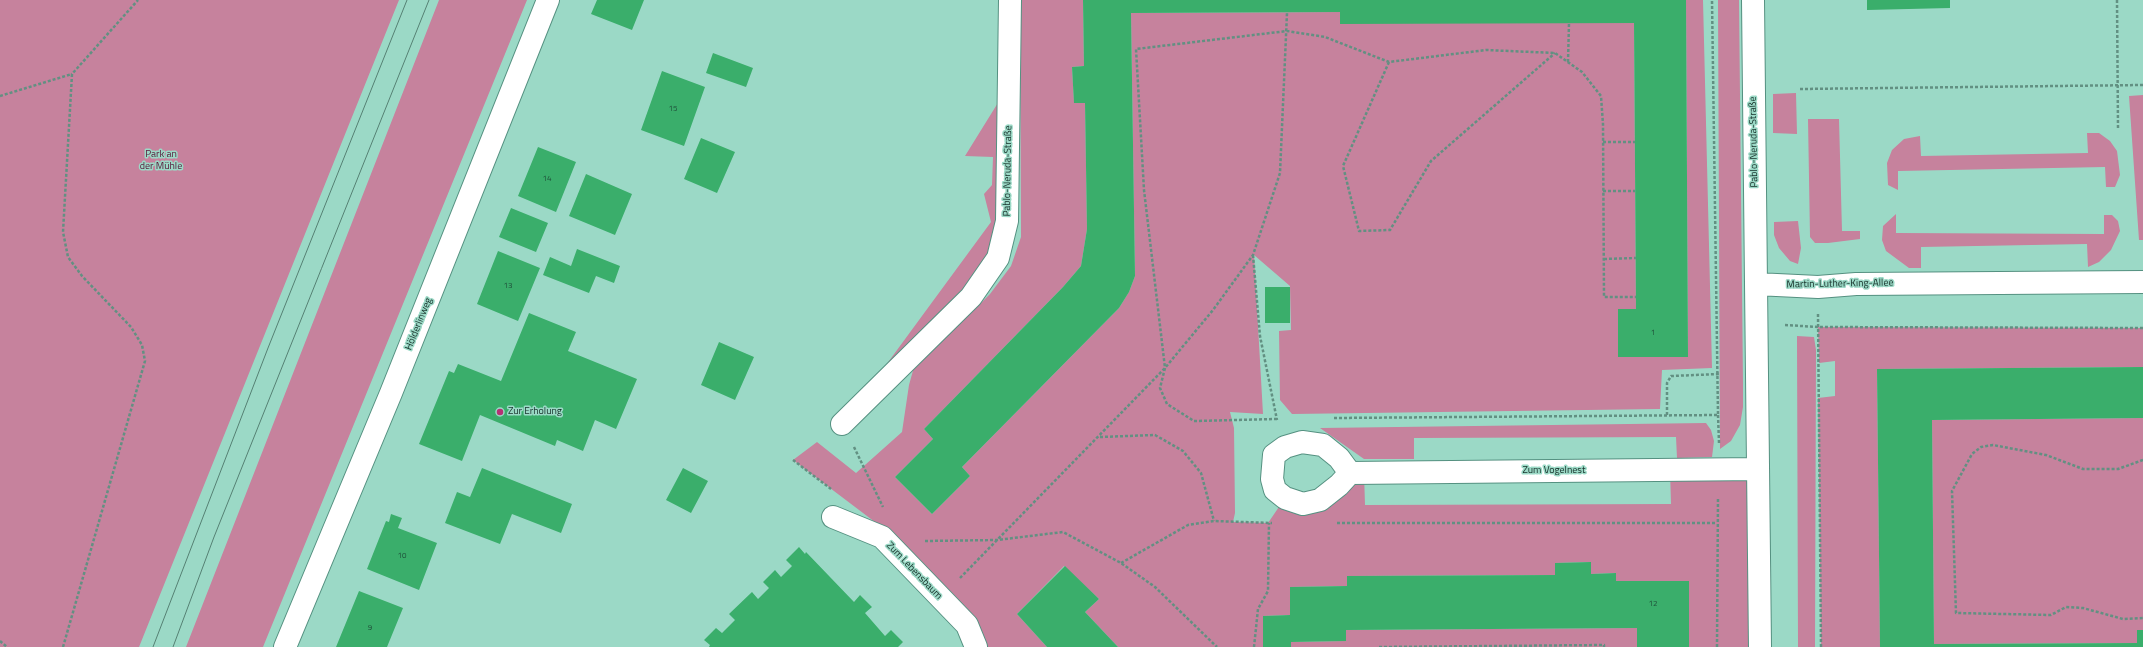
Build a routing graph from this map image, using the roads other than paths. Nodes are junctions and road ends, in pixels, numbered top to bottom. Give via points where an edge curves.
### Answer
1 (548, 0) edge
2 (1010, 0) edge
3 (1753, 0) edge
4 (2143, 282) edge
5 (1756, 284) junction
6 (842, 424) road end
7 (1758, 469) junction
8 (1350, 473) junction
9 (833, 517) dead end
10 (285, 647) edge
11 (976, 647) edge
12 (1760, 647) edge

1 - 10 street, Hölderlinweg via 391,393
2 - 6 street, Pablo-Neruda-Straße via 1007,221 998,258 970,297
3 - 5 street, Pablo-Neruda-Straße
4 - 5 street, Martin-Luther-King-Allee via 1874,284 1818,287
5 - 7 street
7 - 8 street, Zum Vogelnest
7 - 12 street
8 - 8 street via 1339,458 1323,445 1302,442 1285,447 1274,455 1272,479 1275,490 1285,498 1304,504 1320,500
9 - 11 street, Zum Lebensbaum via 882,537 966,625

